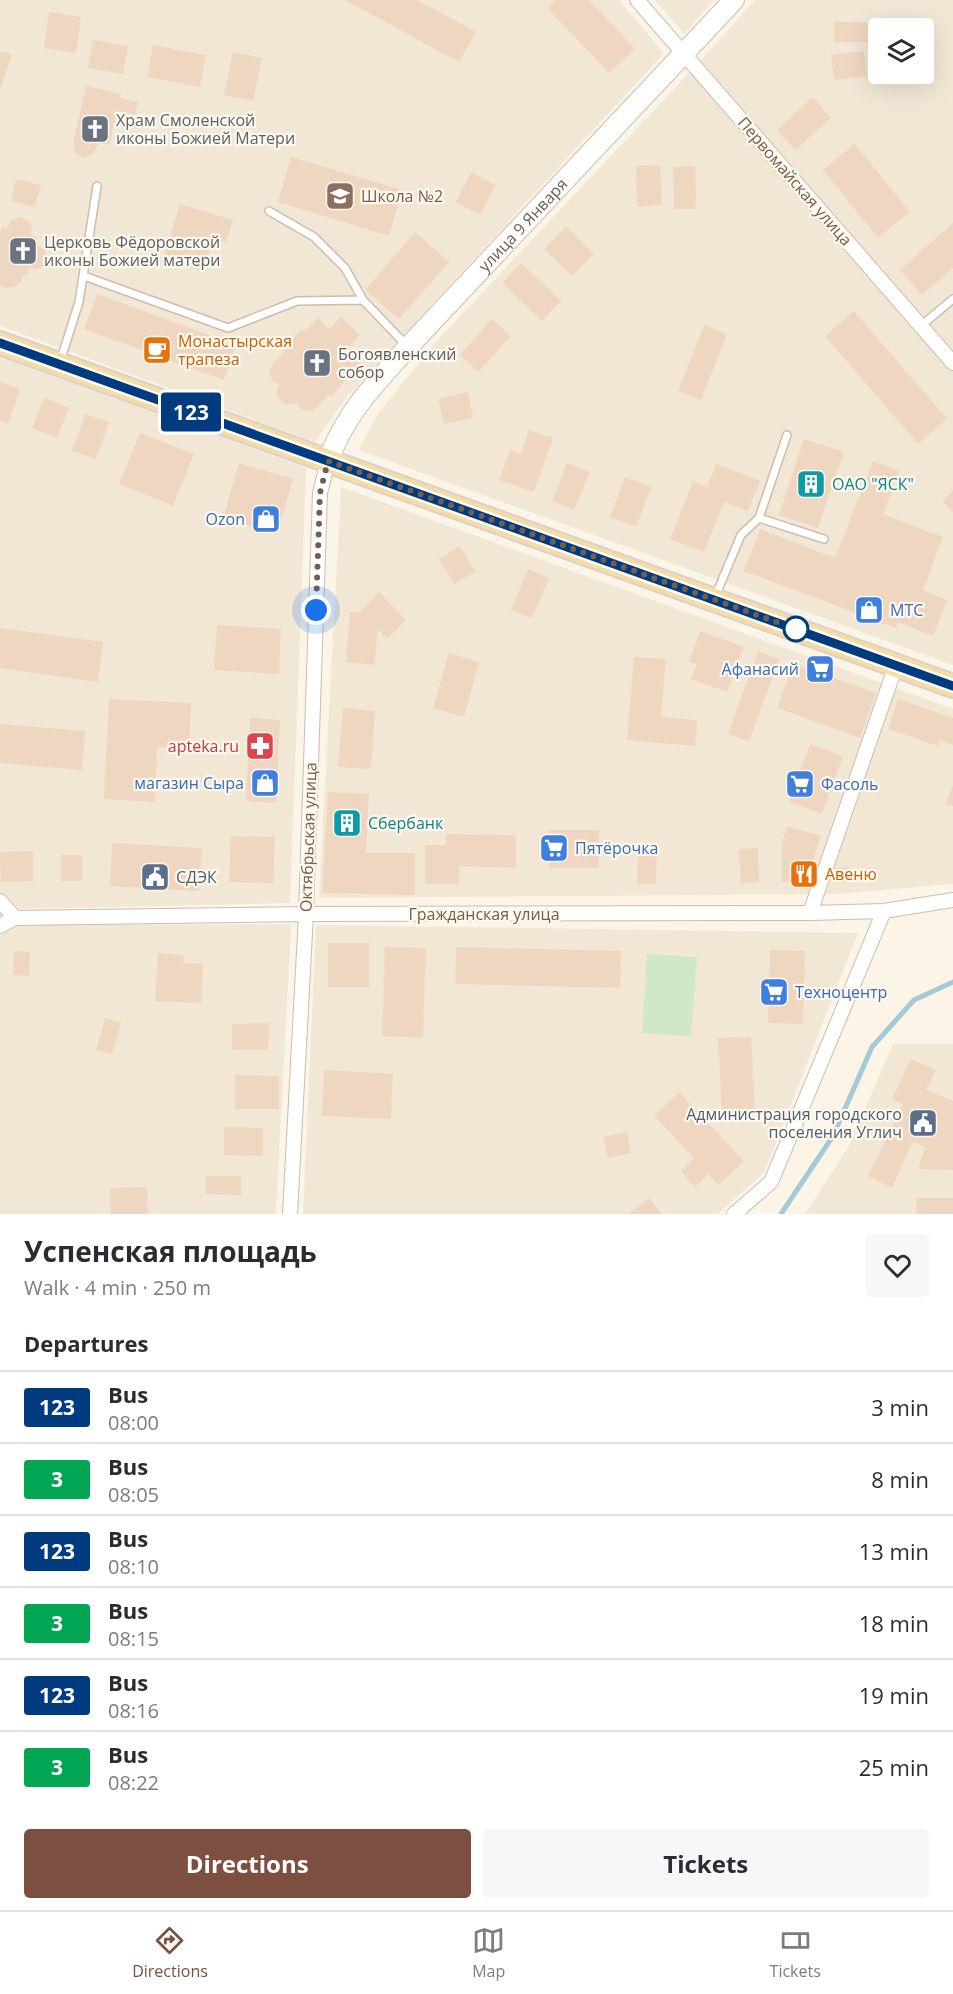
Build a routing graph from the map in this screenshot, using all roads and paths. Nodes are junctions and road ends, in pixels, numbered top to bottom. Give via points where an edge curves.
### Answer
1 (637, 0) edge
2 (734, 0) edge
3 (683, 56) junction
4 (97, 186) dead end
5 (269, 211) dead end
6 (84, 276) junction
7 (953, 299) edge
8 (363, 300) junction
9 (922, 325) junction
10 (0, 343) edge
11 (408, 347) junction
12 (953, 363) edge
13 (59, 365) junction
14 (787, 435) dead end
15 (328, 461) junction
16 (759, 518) junction
17 (824, 539) dead end
18 (714, 600) junction
19 (896, 666) junction
20 (953, 686) edge
21 (953, 900) edge
22 (0, 901) edge
23 (884, 911) junction
24 (810, 913) junction
25 (306, 915) junction
26 (15, 918) junction
27 (0, 926) edge
28 (290, 1214) edge
29 (734, 1214) edge

1 - 3 street, Первомайская улица
2 - 3 main road, улица 9 Января
3 - 9 street, Первомайская улица
3 - 11 main road, улица 9 Января
4 - 6 lane
5 - 8 lane via 314,237 345,268
6 - 8 lane via 228,328 297,301
6 - 13 lane
7 - 9 lane
8 - 11 lane
9 - 12 street, Первомайская улица
10 - 13 main road
11 - 15 main road, улица 9 Января via 357,404
13 - 15 main road
14 - 16 lane
15 - 18 main road
15 - 25 street, Октябрьская улица via 320,493
16 - 17 lane
16 - 18 lane via 741,535
18 - 19 main road
19 - 20 main road
19 - 24 street
21 - 23 street, Гражданская улица
22 - 26 street
23 - 24 street, Гражданская улица
23 - 29 street via 771,1182
24 - 25 street, Гражданская улица
25 - 26 street, Гражданская улица
25 - 28 street, Октябрьская улица
26 - 27 street, Гражданская улица

